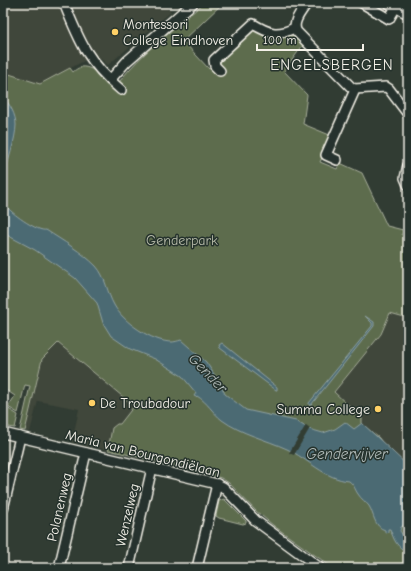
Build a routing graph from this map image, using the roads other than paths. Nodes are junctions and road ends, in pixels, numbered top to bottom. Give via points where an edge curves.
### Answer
1 (64, 3) edge
2 (193, 3) edge
3 (307, 3) edge
4 (362, 3) edge
5 (392, 5) edge
6 (408, 14) edge
7 (294, 28) junction
8 (220, 70) dead end
9 (110, 80) junction
10 (354, 89) junction
11 (122, 90) dead end
12 (408, 114) edge
13 (337, 160) dead end
14 (408, 165) edge
15 (408, 185) edge
16 (3, 433) edge
17 (20, 437) junction
18 (86, 453) junction
19 (152, 468) junction
20 (217, 484) junction
21 (3, 509) edge
22 (309, 565) edge
23 (59, 568) edge
24 (129, 568) edge
25 (197, 568) edge
26 (320, 568) edge

1 - 9 street via 84,48
2 - 9 street
3 - 7 street
4 - 5 street via 390,19
5 - 6 street
7 - 8 street via 275,34 252,24 214,60 215,66
7 - 10 street
9 - 11 street
10 - 12 street via 386,87
10 - 13 street via 326,155
14 - 15 street via 405,178
16 - 17 street, Maria van Bourgondiëlaan
17 - 18 street, Maria van Bourgondiëlaan
17 - 21 street
18 - 19 street, Maria van Bourgondiëlaan
18 - 23 street, Polanenweg
19 - 20 street, Maria van Bourgondiëlaan
19 - 24 street, Wenzelweg
20 - 22 street, Maria van Bourgondiëlaan
20 - 25 street
22 - 26 street, Maria van Bourgondiëlaan

